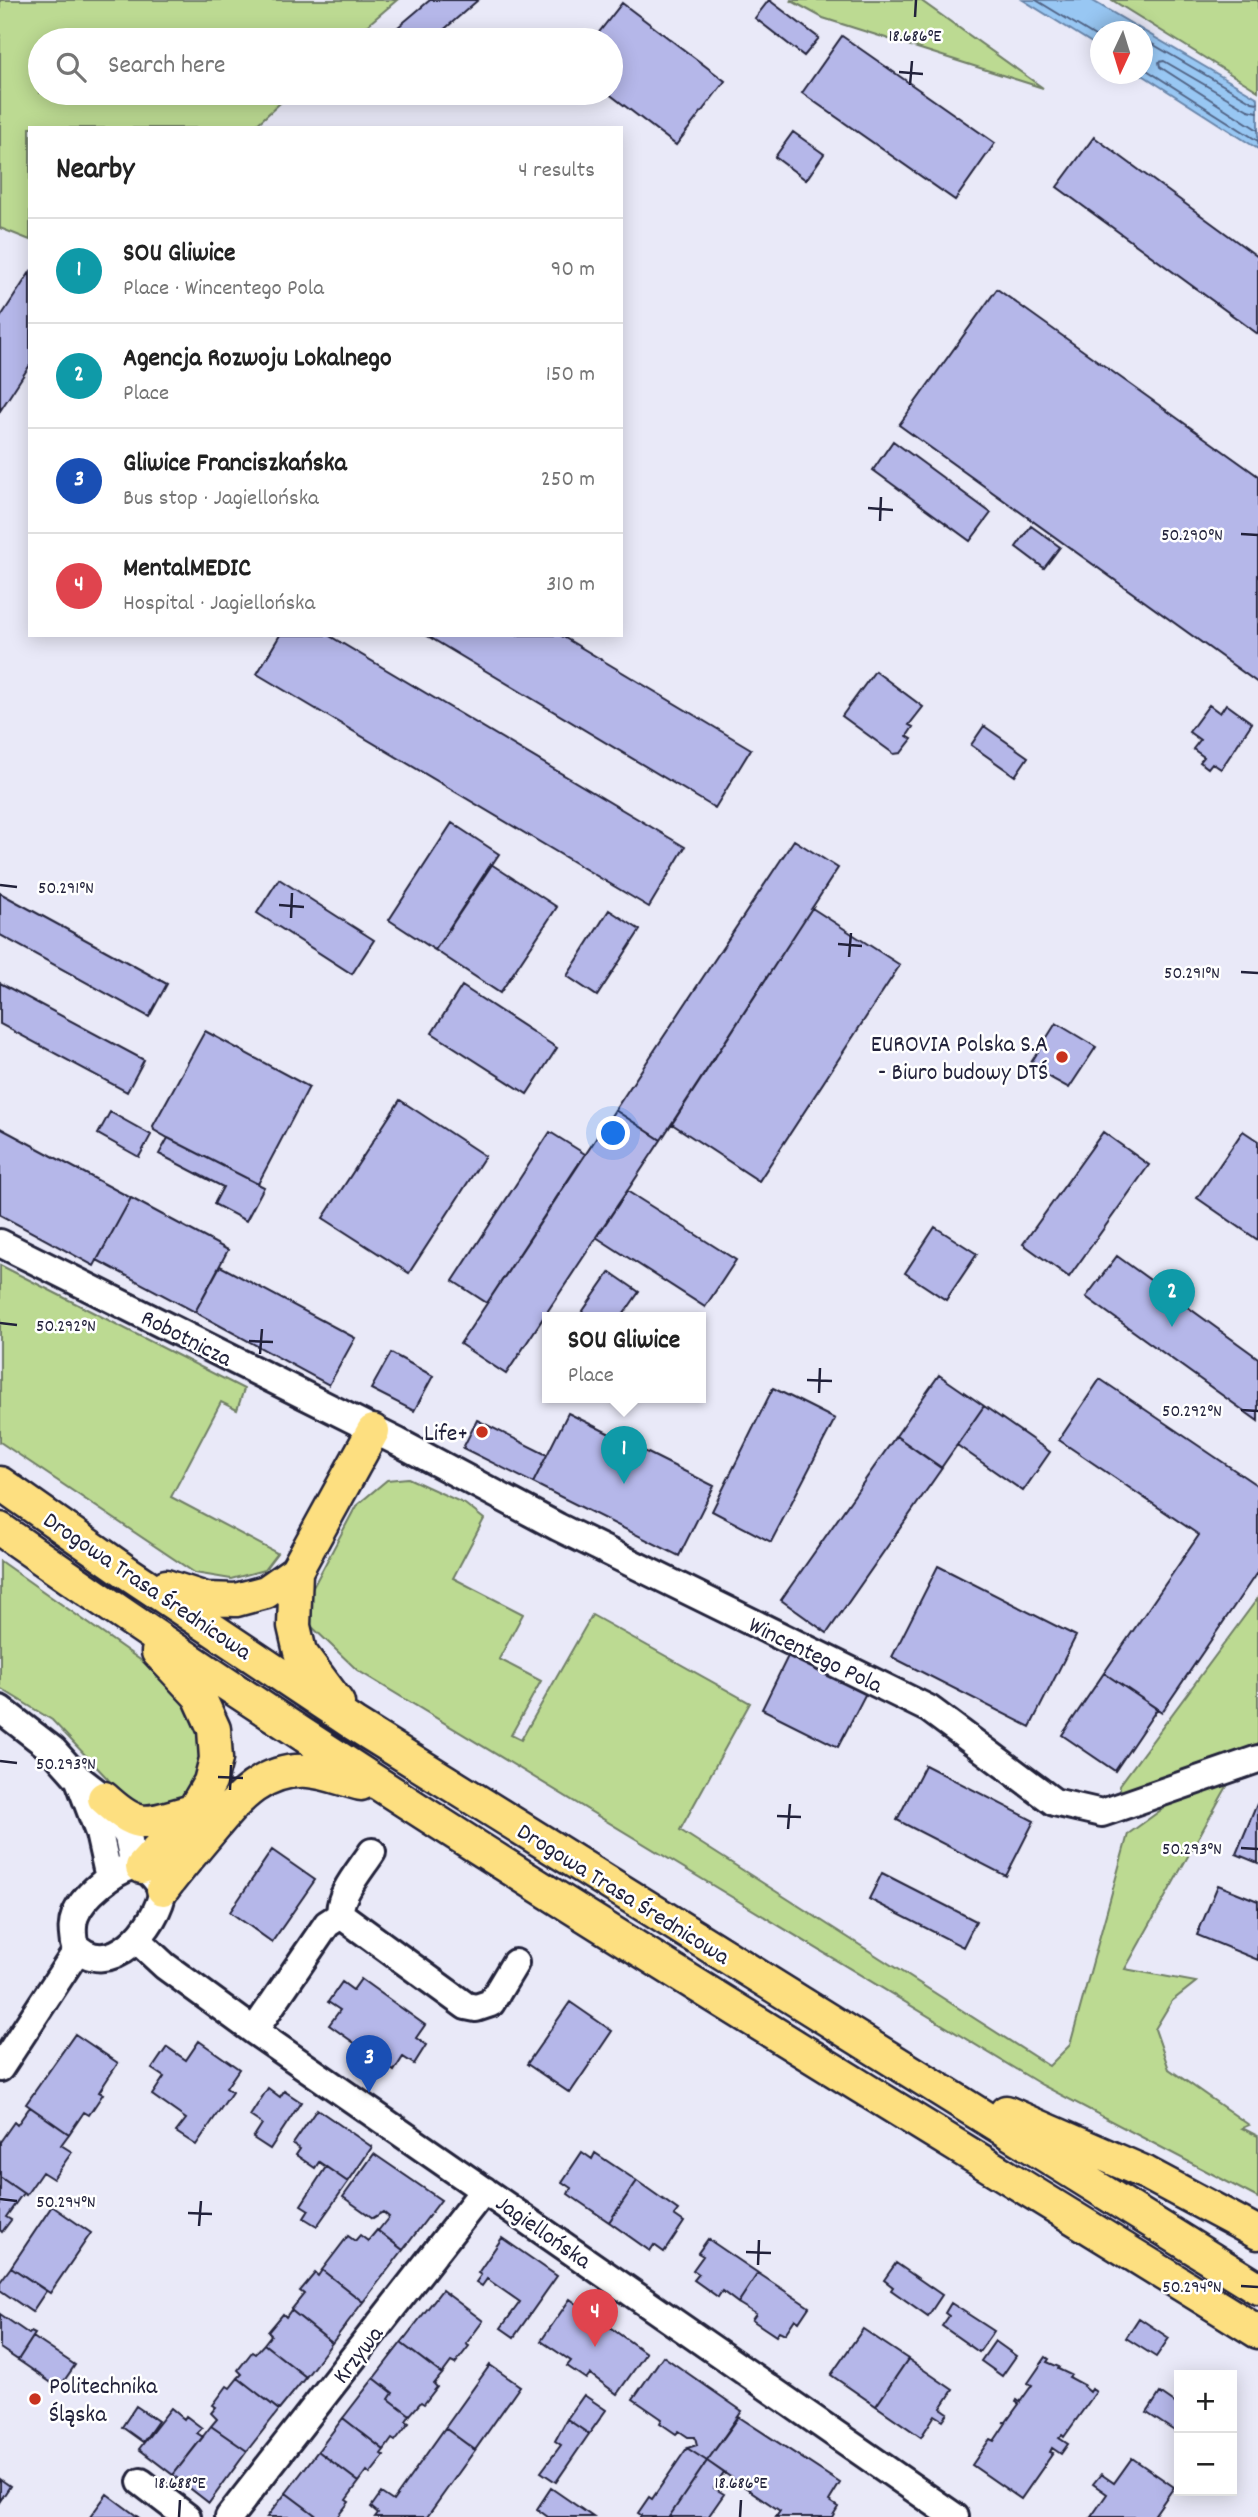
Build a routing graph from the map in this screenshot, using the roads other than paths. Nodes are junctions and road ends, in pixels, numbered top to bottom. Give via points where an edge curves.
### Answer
1 (0, 1243) edge
2 (373, 1431) junction
3 (0, 1483) edge
4 (0, 1529) edge
5 (296, 1571) junction
6 (128, 1573) junction
7 (135, 1625) junction
8 (0, 1709) edge
9 (354, 1724) junction
10 (1258, 1759) edge
11 (78, 1778) junction
12 (389, 1792) junction
13 (104, 1798) junction
14 (193, 1811) junction
15 (372, 1852) dead end
16 (146, 1874) junction
17 (109, 1878) junction
18 (341, 1915) junction
19 (137, 1940) junction
20 (78, 1950) junction
21 (515, 1963) dead end
22 (254, 2031) junction
23 (902, 2066) junction
24 (0, 2068) edge
25 (484, 2190) junction
26 (1258, 2234) edge
27 (1258, 2288) edge
28 (1258, 2332) edge
29 (141, 2482) dead end
30 (187, 2517) edge
31 (229, 2517) edge
32 (955, 2517) edge

1 - 2 street, Robotnicza
2 - 5 main road
2 - 10 street, Wincentego Pola via 929,1709 1054,1802 1102,1813
3 - 6 main road, Drogowa Trasa Średnicowa
4 - 7 main road, Drogowa Trasa Średnicowa
5 - 6 main road via 266,1592 236,1600 206,1599
5 - 9 main road via 294,1626 300,1652
6 - 9 main road, Drogowa Trasa Średnicowa
7 - 12 main road, Drogowa Trasa Średnicowa
7 - 14 main road via 199,1696 214,1729 214,1769
8 - 11 street via 53,1750
9 - 23 main road, Drogowa Trasa Średnicowa
11 - 13 street
11 - 17 street via 99,1833
12 - 16 main road via 310,1771 271,1776 250,1788
12 - 28 main road, Drogowa Trasa Średnicowa
13 - 14 main road via 121,1814 139,1822 160,1822
13 - 16 street
14 - 16 main road
15 - 18 street via 342,1897
16 - 17 street via 124,1868
16 - 19 street via 162,1899 154,1919
17 - 20 street via 75,1916 72,1926
18 - 21 street via 466,2006 491,2003
18 - 22 street via 327,1924
19 - 20 street via 102,1957
19 - 22 street, Jagiellońska via 164,1966
20 - 24 street
22 - 25 street, Jagiellońska
23 - 26 main road via 1146,2174
23 - 27 main road, Drogowa Trasa Średnicowa
25 - 31 street, Krzywa
25 - 32 street, Jagiellońska
29 - 30 street

